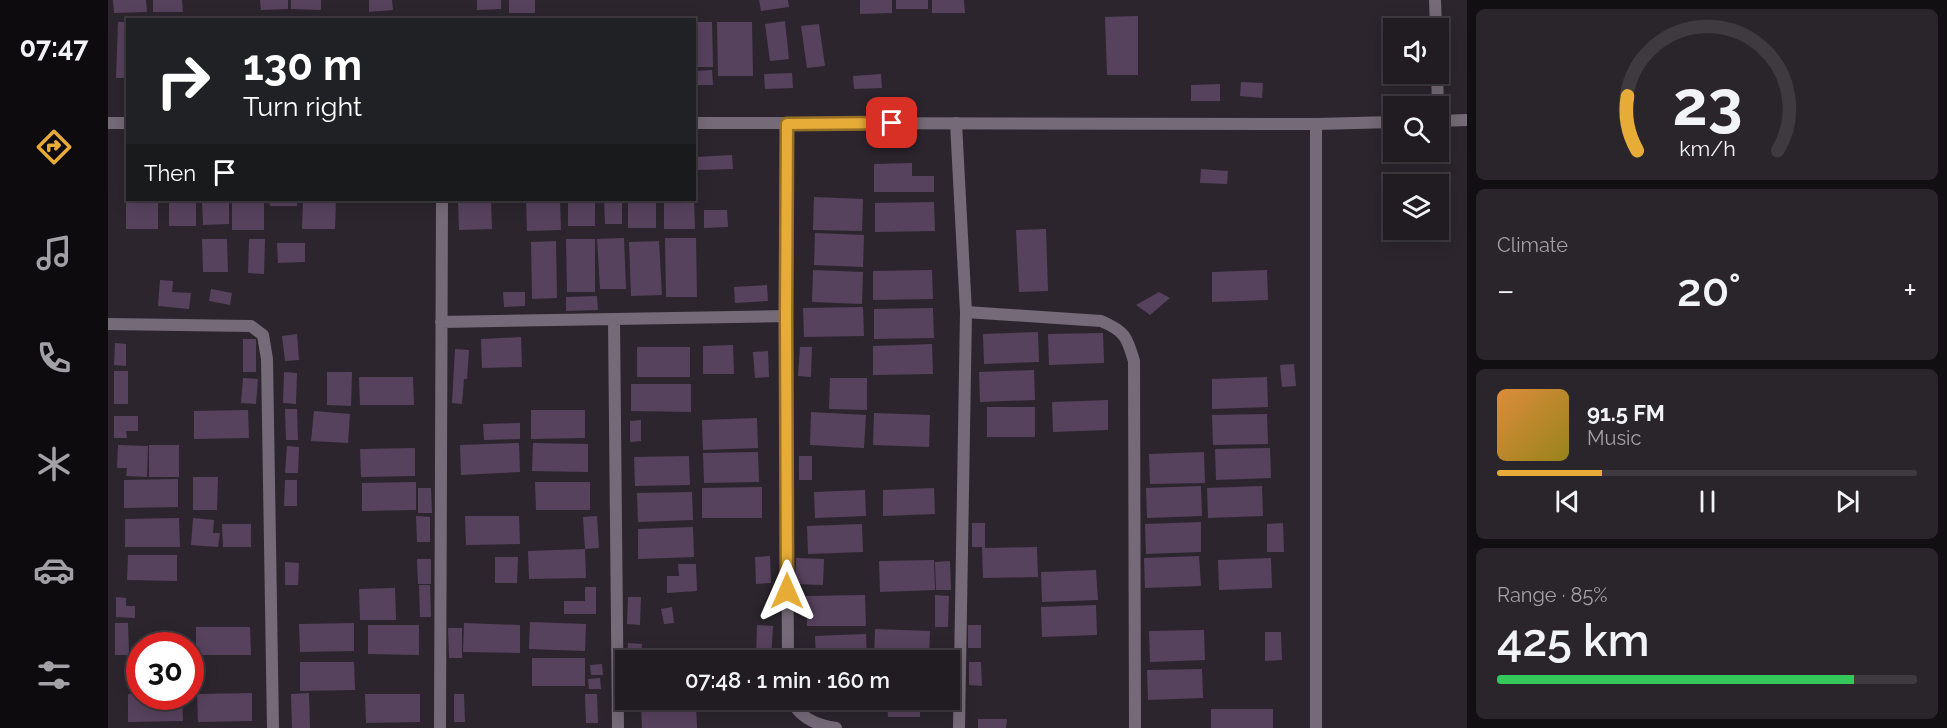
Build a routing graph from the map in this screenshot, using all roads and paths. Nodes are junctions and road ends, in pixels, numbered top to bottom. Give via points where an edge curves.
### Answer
1 (1435, 0) edge
2 (1436, 18) edge
3 (1449, 120) edge
4 (1467, 120) edge
5 (1383, 122) edge
6 (108, 123) edge
7 (126, 123) edge
8 (696, 123) edge
9 (956, 123) junction
10 (787, 124) junction
11 (1316, 124) junction
12 (442, 201) edge
13 (966, 312) junction
14 (786, 316) junction
15 (614, 321) junction
16 (441, 322) junction
17 (108, 324) edge
18 (788, 650) edge
19 (797, 710) edge
20 (273, 728) edge
21 (440, 728) edge
22 (618, 728) edge
23 (836, 728) edge
24 (959, 728) edge
25 (1135, 728) edge
26 (1317, 728) edge

1 - 2 street
3 - 4 street
5 - 11 street
6 - 7 street
8 - 10 street
9 - 10 street
9 - 11 street
9 - 13 street
10 - 14 street
11 - 26 street
12 - 16 street
13 - 24 street
13 - 25 street via 1101,321 1118,328 1128,340 1134,361
14 - 15 street
14 - 18 street
15 - 16 street
15 - 22 street
16 - 21 street
17 - 20 street via 252,326 263,336 267,359
19 - 23 street via 808,720

